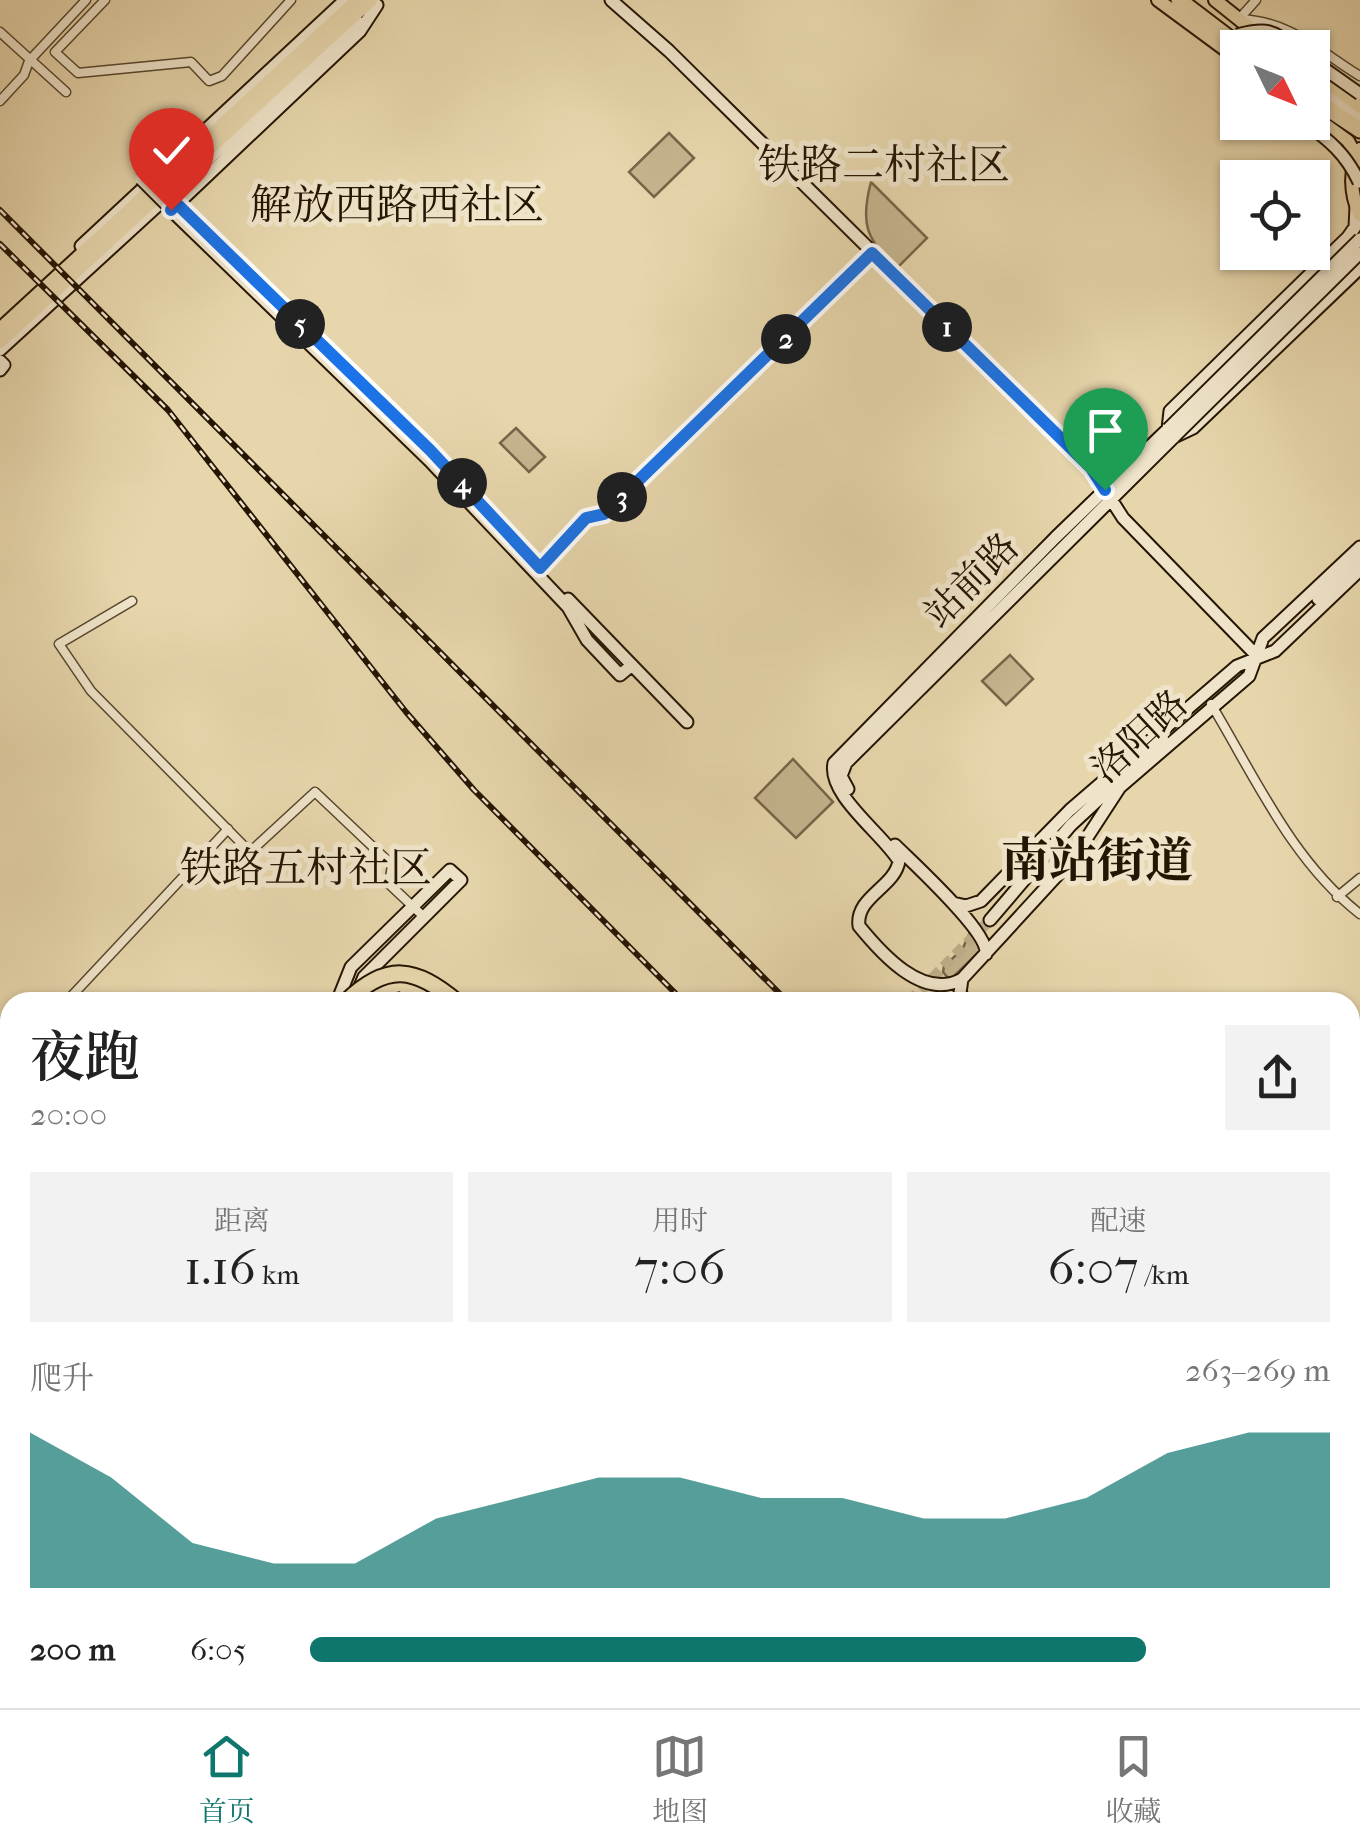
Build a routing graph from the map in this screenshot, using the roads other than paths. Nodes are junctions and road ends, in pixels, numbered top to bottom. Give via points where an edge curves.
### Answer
1 (86, 0) edge
2 (105, 0) edge
3 (291, 0) edge
4 (342, 0) edge
5 (357, 0) edge
6 (610, 0) edge
7 (1158, 0) edge
8 (1178, 0) edge
9 (1191, 0) edge
10 (1214, 0) edge
11 (1256, 0) edge
12 (377, 2) edge
13 (1229, 30) edge
14 (1231, 30) edge
15 (1235, 30) edge
16 (1241, 30) edge
17 (1244, 30) edge
18 (1288, 30) edge
19 (0, 32) edge
20 (1220, 46) edge
21 (1330, 56) edge
22 (29, 61) junction
23 (1330, 73) edge
24 (1359, 76) edge
25 (1330, 85) edge
26 (66, 92) dead end
27 (1340, 93) junction
28 (1360, 94) edge
29 (1330, 98) edge
30 (0, 101) edge
31 (1360, 107) edge
32 (1330, 112) edge
33 (1330, 115) edge
34 (1360, 118) edge
35 (1330, 128) edge
36 (1360, 130) edge
37 (1360, 138) edge
38 (1330, 140) edge
39 (1359, 158) edge
40 (1360, 185) edge
41 (174, 207) junction
42 (1358, 210) edge
43 (1360, 239) edge
44 (872, 253) junction
45 (1360, 253) edge
46 (1360, 268) edge
47 (0, 325) edge
48 (0, 342) edge
49 (0, 350) edge
50 (1171, 433) junction
51 (1108, 495) junction
52 (1360, 547) edge
53 (1360, 558) edge
54 (540, 568) junction
55 (1360, 570) edge
56 (132, 601) dead end
57 (1258, 657) junction
58 (632, 665) junction
59 (1212, 706) junction
60 (687, 722) dead end
61 (844, 757) junction
62 (228, 829) junction
63 (1360, 878) edge
64 (1337, 896) junction
65 (981, 901) junction
66 (953, 902) junction
67 (413, 907) junction
68 (1360, 914) edge
69 (424, 917) junction
70 (1003, 938) junction
71 (986, 954) junction
72 (962, 979) junction
73 (940, 983) junction
74 (75, 992) edge
75 (340, 992) edge
76 (357, 992) edge
77 (359, 992) edge
78 (373, 992) edge
79 (414, 992) edge
80 (445, 992) edge
81 (951, 992) edge
82 (960, 992) edge

1 - 22 street
2 - 3 street via 55,52 78,72 191,62 210,80 222,76
4 - 41 main road, bridge via 144,177
4 - 47 main road
5 - 47 main road
6 - 44 main road
7 - 20 main road
8 - 13 highway
9 - 14 highway
10 - 15 main road
11 - 16 street
12 - 41 main road via 360,30
12 - 48 main road
12 - 49 main road
17 - 18 street via 1256,20
19 - 22 street
21 - 24 street
22 - 26 street
22 - 30 street
23 - 28 main road, bridge
24 - 27 street
25 - 27 main road
27 - 31 main road
29 - 34 highway
32 - 36 highway
33 - 37 main road
35 - 39 main road
38 - 40 main road, bridge
39 - 40 main road, bridge
39 - 42 main road via 1352,188
41 - 54 main road via 430,450
41 - 58 main road via 429,460 568,607 620,675
42 - 50 main road via 1348,237 1170,411
43 - 50 main road, 站前路, bridge
44 - 51 main road via 1091,468
44 - 54 street
45 - 50 main road, 站前路, bridge
46 - 50 main road via 1193,428
50 - 51 main road, 站前路
51 - 57 main road
51 - 61 main road, 站前路
52 - 57 main road via 1263,638
53 - 57 main road, 洛阳路
54 - 58 main road
55 - 57 main road via 1275,651
56 - 62 street via 59,644 91,692
57 - 59 main road, 洛阳路
57 - 59 main road, 洛阳路 via 1097,798 993,923 1102,800
57 - 65 main road, 洛阳路 via 1237,666 1070,810
58 - 60 main road
59 - 64 street via 1295,846
59 - 70 main road, 洛阳路 via 1120,787 1074,856
61 - 66 main road via 841,776 853,796
61 - 73 main road via 832,769 836,784 899,864 861,908 859,926 903,970
62 - 67 street via 250,852 316,792 392,865 388,884
62 - 74 street
63 - 64 street
64 - 68 street
65 - 66 main road
65 - 70 main road via 976,921 992,938
66 - 71 main road via 986,942
67 - 69 street
67 - 69 main road via 450,870 462,880
67 - 75 main road via 351,967
69 - 76 main road
70 - 71 main road, 洛阳路
71 - 72 main road, 洛阳路
72 - 73 main road
72 - 82 main road
73 - 81 main road
77 - 80 highway, bridge via 365,983 414,973
78 - 79 highway via 402,983

